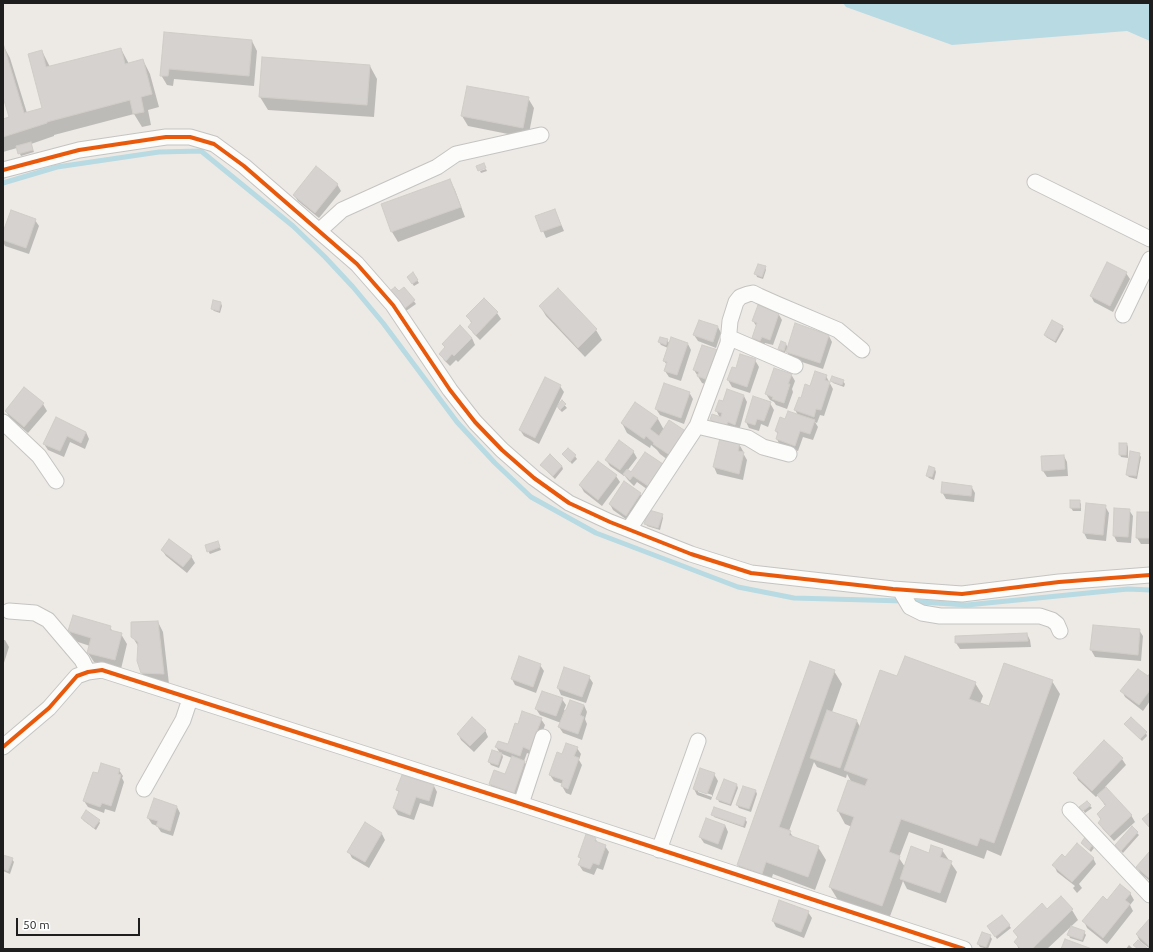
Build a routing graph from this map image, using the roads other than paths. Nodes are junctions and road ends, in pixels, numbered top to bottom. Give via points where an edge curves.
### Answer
1 (541, 135) dead end
2 (3, 170) edge
3 (1036, 182) dead end
4 (320, 231) junction
5 (1150, 239) edge
6 (1150, 259) edge
7 (1123, 315) dead end
8 (728, 337) junction
9 (862, 350) dead end
10 (795, 366) dead end
11 (3, 422) edge
12 (697, 426) junction
13 (789, 454) dead end
14 (56, 480) dead end
15 (629, 529) junction
16 (1150, 575) edge
17 (904, 597) junction
18 (9, 611) dead end
19 (1060, 631) dead end
20 (88, 672) junction
21 (190, 699) junction
22 (543, 737) dead end
23 (698, 741) dead end
24 (3, 747) edge
25 (144, 788) dead end
26 (521, 804) junction
27 (1070, 810) dead end
28 (659, 850) junction
29 (1150, 894) edge
30 (964, 949) edge

1 - 4 street via 456,154 437,167 342,210
2 - 4 street via 79,150 166,137 190,137 214,144 244,166
3 - 5 street
4 - 15 street via 357,264 393,306 450,390 502,450 534,478 569,503
6 - 7 street
8 - 9 street via 736,302 740,297 753,293 838,330
8 - 10 street
8 - 12 street
11 - 14 street via 39,456
12 - 13 street via 748,438 763,447
12 - 15 street
15 - 17 street via 691,554 751,573
16 - 17 street via 1059,582 962,594
17 - 19 street via 922,613 940,616 1040,616 1052,620
18 - 20 street via 35,613 48,620 82,660
20 - 21 street via 102,670
20 - 24 street via 77,676 49,708
21 - 25 street via 183,720
21 - 26 street
22 - 26 street
23 - 28 street
26 - 28 street
27 - 29 street
28 - 30 street

